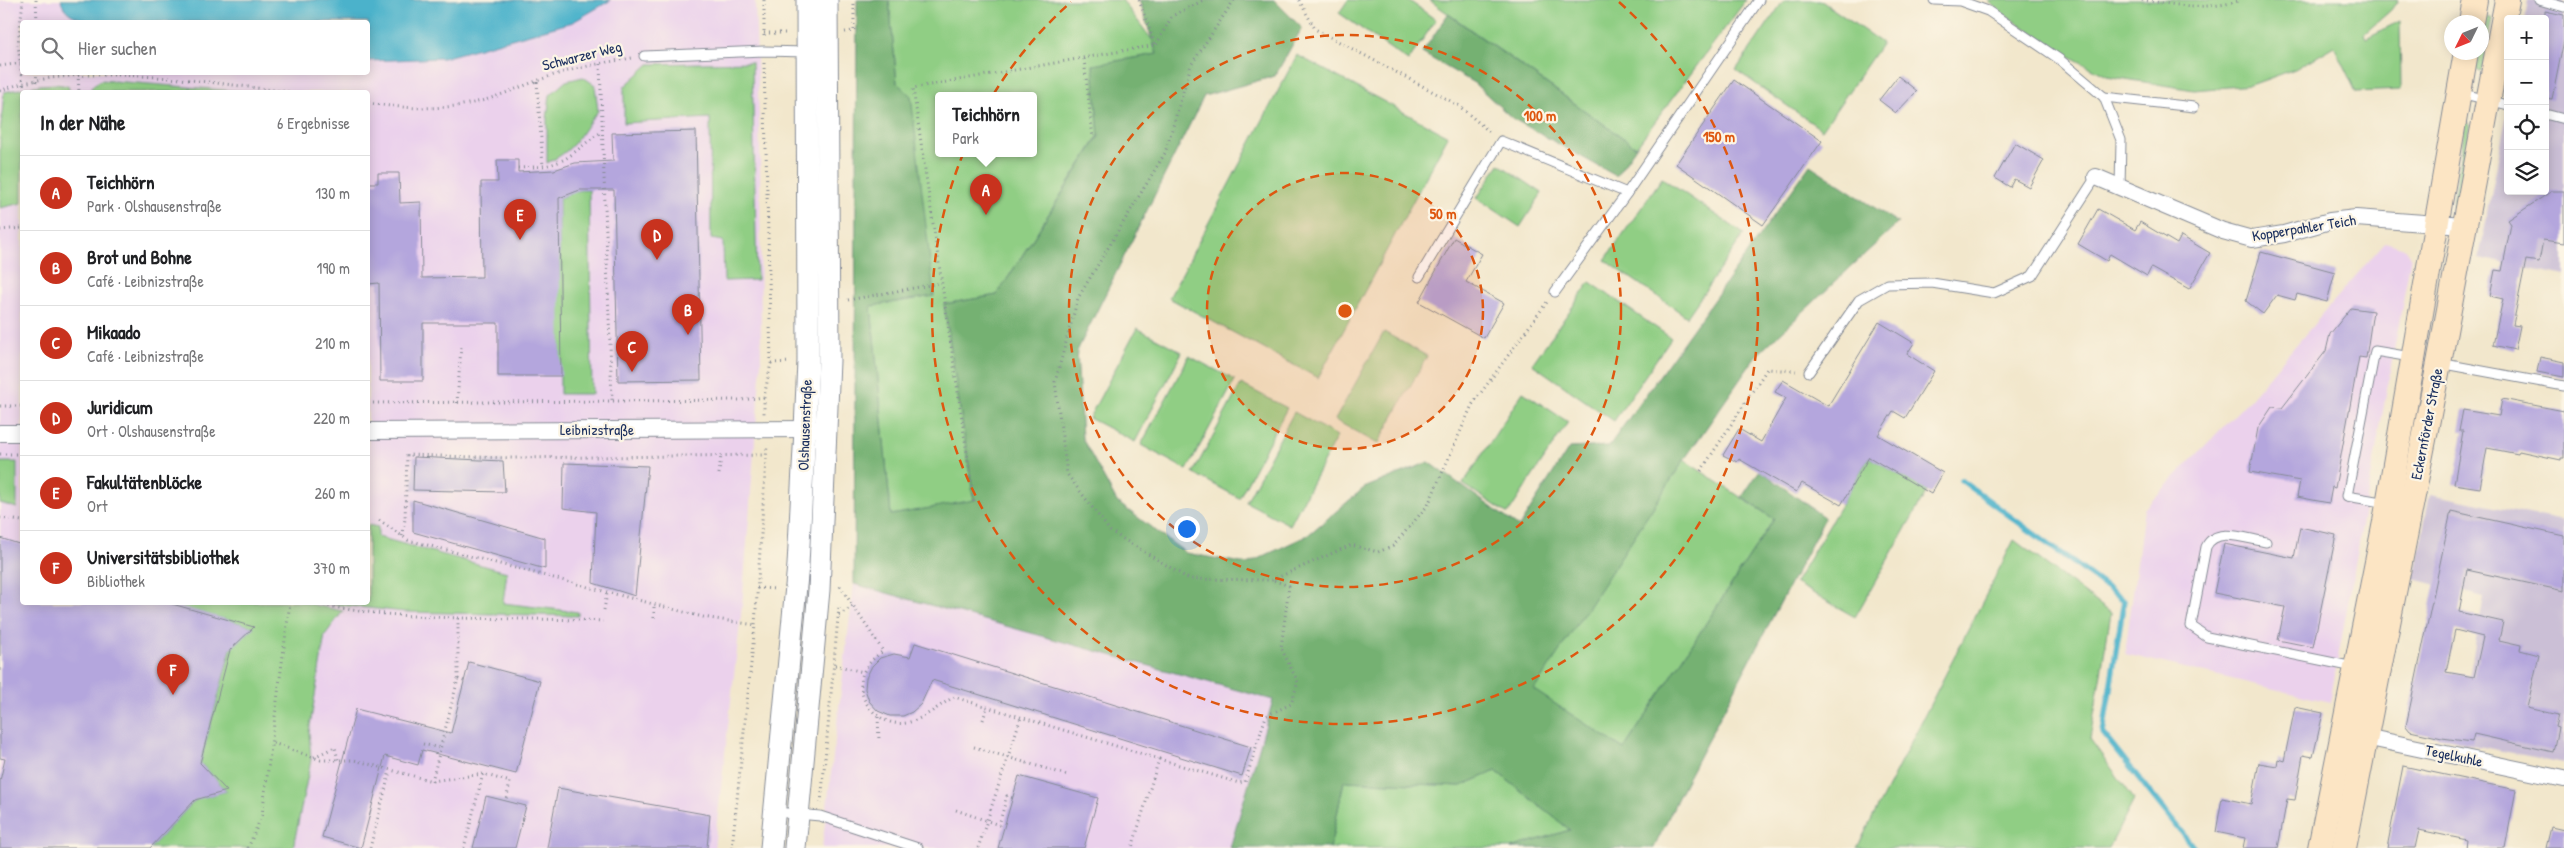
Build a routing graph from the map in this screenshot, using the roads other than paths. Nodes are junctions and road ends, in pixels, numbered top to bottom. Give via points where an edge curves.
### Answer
1 (807, 0) edge
2 (827, 0) edge
3 (1759, 0) edge
4 (1934, 0) edge
5 (2475, 0) edge
6 (2539, 0) edge
7 (2508, 1) edge
8 (2564, 7) edge
9 (2472, 15) edge
10 (808, 52) junction
11 (644, 56) road end
12 (2465, 60) edge
13 (2459, 93) junction
14 (2104, 97) junction
15 (2498, 103) edge
16 (2194, 107) dead end
17 (2549, 115) edge
18 (2564, 119) edge
19 (2096, 177) joint
20 (2120, 188) junction
21 (1627, 193) junction
22 (2437, 224) junction
23 (2464, 226) junction
24 (1419, 277) dead end
25 (1555, 292) road end
26 (2414, 358) junction
27 (2439, 363) junction
28 (1809, 372) road end
29 (2564, 386) edge
30 (815, 429) junction
31 (370, 431) edge
32 (0, 433) edge
33 (20, 433) edge
34 (2388, 503) junction
35 (2266, 542) dead end
36 (2357, 668) junction
37 (2355, 735) junction
38 (2564, 780) edge
39 (776, 812) junction
40 (799, 814) junction
41 (772, 848) edge
42 (795, 848) edge
43 (918, 848) edge
44 (2320, 848) edge
45 (2344, 848) edge

1 - 10 street, Olshausenstraße
2 - 30 street, Olshausenstraße via 830,300
3 - 21 lane
4 - 14 lane via 1960,1 1988,11 2059,59
5 - 9 main road
6 - 8 lane
7 - 15 main road, Eckernförder Straße
10 - 11 lane, Schwarzer Weg
10 - 30 street, Olshausenstraße via 808,361
12 - 13 main road, Eckernförder Straße
13 - 15 lane
13 - 22 main road, Eckernförder Straße
14 - 16 lane
14 - 20 lane via 2121,140
15 - 23 main road, Eckernförder Straße
17 - 18 lane
19 - 20 street, Kopperpahler Teich
19 - 28 lane via 2032,276 1994,292 1932,283 1887,284 1859,300
20 - 22 street, Kopperpahler Teich via 2223,231 2252,239 2344,219
21 - 24 lane via 1502,141
21 - 25 lane
22 - 23 street, Kopperpahler Teich
22 - 26 main road, Eckernförder Straße
23 - 27 main road, Eckernförder Straße
26 - 34 main road, Eckernförder Straße
26 - 34 lane via 2375,351 2348,496
27 - 29 lane
27 - 37 main road, Eckernförder Straße
30 - 31 street, Leibnizstraße
30 - 39 street, Olshausenstraße via 798,565
30 - 40 street, Olshausenstraße via 819,590
32 - 33 street
34 - 36 main road, Eckernförder Straße
35 - 36 lane via 2218,534 2210,538 2192,626 2207,637
36 - 37 main road, Eckernförder Straße
37 - 38 street, Tegelkuhle
37 - 44 main road, Eckernförder Straße
37 - 45 main road, Eckernförder Straße
39 - 40 lane
39 - 41 street, Olshausenstraße
40 - 42 street, Olshausenstraße
40 - 43 lane via 841,821

